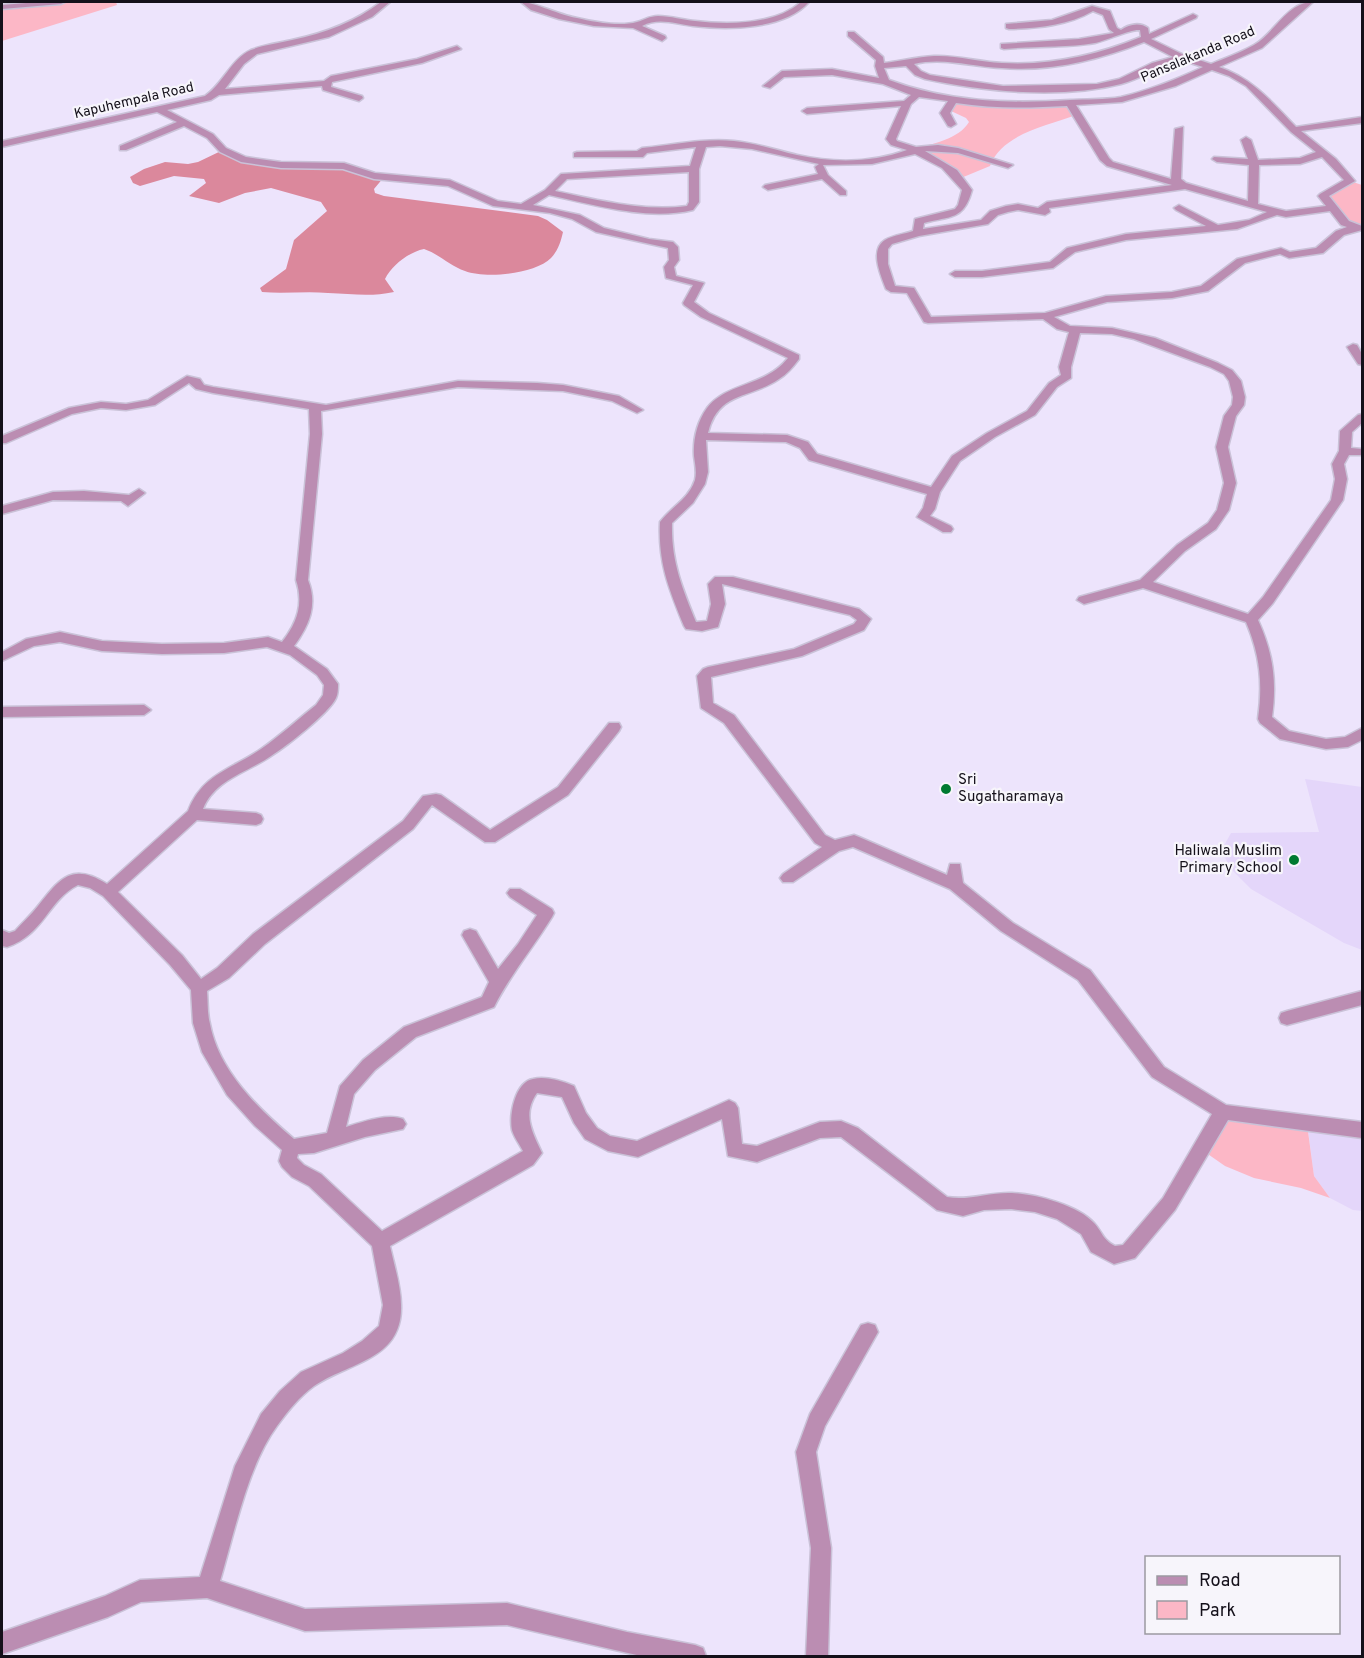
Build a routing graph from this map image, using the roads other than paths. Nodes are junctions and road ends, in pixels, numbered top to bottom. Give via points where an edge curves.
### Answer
1 (61, 2) edge
2 (386, 2) edge
3 (525, 2) edge
4 (806, 2) edge
5 (1309, 2) edge
6 (1092, 5) edge
7 (2, 7) edge
8 (1193, 16) dead end
9 (634, 25) junction
10 (1009, 26) dead end
11 (1122, 33) junction
12 (851, 34) dead end
13 (662, 38) dead end
14 (1146, 40) junction
15 (1004, 46) dead end
16 (457, 50) dead end
17 (1181, 57) junction
18 (908, 63) junction
19 (879, 66) junction
20 (1211, 66) junction
21 (383, 68) junction
22 (397, 75) dead end
23 (885, 82) junction
24 (328, 83) junction
25 (767, 86) dead end
26 (219, 92) junction
27 (917, 94) junction
28 (358, 98) dead end
29 (954, 99) junction
30 (908, 103) junction
31 (1070, 103) junction
32 (158, 109) junction
33 (807, 111) dead end
34 (1352, 120) junction
35 (1362, 120) edge
36 (185, 122) junction
37 (951, 124) dead end
38 (1362, 128) edge
39 (1180, 129) dead end
40 (1294, 130) junction
41 (1246, 140) dead end
42 (2, 144) edge
43 (702, 144) junction
44 (123, 148) dead end
45 (914, 149) junction
46 (1323, 152) junction
47 (577, 155) dead end
48 (1217, 159) dead end
49 (1254, 161) junction
50 (828, 163) junction
51 (1008, 165) dead end
52 (694, 169) junction
53 (824, 176) junction
54 (1184, 186) junction
55 (768, 187) dead end
56 (548, 192) junction
57 (843, 194) dead end
58 (1253, 206) junction
59 (523, 207) junction
60 (1179, 208) dead end
61 (1330, 208) junction
62 (1276, 212) junction
63 (1215, 226) junction
64 (1359, 227) edge
65 (918, 233) junction
66 (955, 274) dead end
67 (1046, 316) junction
68 (1075, 331) junction
69 (1353, 347) dead end
70 (1362, 362) edge
71 (315, 407) junction
72 (637, 410) dead end
73 (1362, 417) edge
74 (701, 436) junction
75 (2, 440) edge
76 (1345, 451) junction
77 (1362, 452) edge
78 (934, 492) junction
79 (139, 494) dead end
80 (2, 510) edge
81 (947, 529) dead end
82 (1144, 584) junction
83 (1084, 600) dead end
84 (1251, 619) junction
85 (286, 647) junction
86 (2, 657) edge
87 (144, 710) dead end
88 (2, 712) edge
89 (615, 727) dead end
90 (1362, 733) edge
91 (194, 814) junction
92 (256, 819) dead end
93 (834, 846) junction
94 (956, 868) dead end
95 (788, 878) dead end
96 (955, 885) junction
97 (108, 892) junction
98 (515, 893) dead end
99 (470, 935) dead end
100 (2, 936) edge
101 (497, 982) junction
102 (199, 988) junction
103 (1362, 998) edge
104 (1287, 1018) dead end
105 (1223, 1113) junction
106 (398, 1124) dead end
107 (1362, 1130) edge
108 (335, 1138) junction
109 (291, 1147) junction
110 (380, 1242) junction
111 (867, 1332) dead end
112 (207, 1587) junction
113 (2, 1642) edge
114 (695, 1656) edge
115 (817, 1656) edge

1 - 7 street
2 - 26 street via 369,15 314,40 267,48 245,57
3 - 9 street via 538,10 573,18
4 - 9 street via 780,16 744,23 707,25 651,18
5 - 20 street, Pansalakanda Road via 1259,46
6 - 10 street via 1077,18
6 - 11 street via 1107,13 1113,29
8 - 14 street
9 - 13 street
11 - 14 street via 1131,27 1144,28
11 - 15 street via 1095,42
12 - 19 street via 880,59
14 - 17 street
14 - 18 street via 1101,56 1045,64 1001,66 949,58
16 - 21 street, Kapuhempala Road
17 - 18 street via 1107,85 1003,89 928,77
17 - 20 street
18 - 19 street
19 - 23 street
20 - 31 street, Pansalakanda Road via 1173,84 1119,100
20 - 40 street via 1248,84
21 - 22 street
21 - 24 street, Kapuhempala Road via 334,78
23 - 25 street, Pansalakanda Road via 841,73 808,72 782,74
23 - 27 street, Pansalakanda Road
24 - 26 street, Kapuhempala Road
24 - 28 street via 326,88
26 - 32 street, Kapuhempala Road
27 - 29 street, Pansalakanda Road
27 - 30 street
29 - 31 street, Pansalakanda Road via 1008,106
29 - 37 street via 945,113
30 - 33 street
30 - 45 street via 891,139 894,144
31 - 54 street via 1110,164
32 - 36 street
32 - 42 street, Kapuhempala Road
34 - 35 street
34 - 38 street
34 - 40 street
36 - 44 street
36 - 59 street via 210,136 230,155 244,160 344,166 374,176 450,183 496,204
39 - 54 street via 1176,180
40 - 46 street
41 - 49 street
43 - 47 street via 657,148 633,156
43 - 50 street via 747,144
43 - 52 street
45 - 50 street via 874,162
45 - 51 street via 940,148
45 - 65 street via 928,154 961,178 967,190 958,211 919,220
46 - 49 street via 1316,158 1291,163
46 - 61 street via 1350,181 1323,196
48 - 49 street
49 - 58 street
50 - 53 street via 820,167
52 - 56 street via 564,176
52 - 56 street via 694,202 690,208 681,210 612,205
53 - 55 street
53 - 57 street
54 - 58 street
54 - 65 street via 1047,205 1043,207 1045,212 1006,209 984,222
56 - 59 street
58 - 62 street
59 - 74 street via 568,214 600,230 669,244 674,260 669,267 671,278 699,283 688,303 705,315 795,357 788,369 770,382 726,397 714,406
60 - 63 street
61 - 62 street
61 - 64 street via 1345,223
62 - 63 street via 1253,222
63 - 66 street via 1126,237 1071,250 1053,265
64 - 67 street via 1340,233 1318,251 1290,255 1281,251 1241,261 1203,290 1106,299
65 - 67 street via 888,242 883,249 883,264 891,289 910,290 928,320
67 - 68 street via 1062,328
68 - 78 street via 1065,367 1067,376 1053,385 1031,413 956,459
68 - 82 street via 1108,330 1148,340 1228,372 1238,390 1238,405 1230,416 1222,447 1230,483 1223,510 1212,526 1181,548
69 - 70 street
71 - 72 street via 458,384 563,388 615,398
71 - 75 street via 200,387 196,381 187,380 151,404 101,405 69,411
71 - 85 street via 316,441 302,580 308,593 306,614 298,633
73 - 76 street via 1346,431
74 - 78 street via 787,439 804,445 813,457
74 - 93 street via 700,483 692,498 666,522 664,549 691,626 712,624 718,604 714,584 720,580 733,580 854,612 864,619 859,627 797,653 704,676 706,705 729,719 820,839
76 - 77 street
76 - 84 street via 1338,464 1341,479 1337,500
78 - 81 street via 923,517
79 - 80 street via 128,502 124,497 72,495 32,500
82 - 83 street
82 - 84 street
84 - 90 street via 1264,648 1270,687 1265,719 1285,735 1326,744 1348,742
85 - 86 street via 268,642 224,648 162,649 102,646 60,637 31,642
85 - 91 street via 322,672 331,684 330,696 266,753 219,779 199,801
87 - 88 street
89 - 102 street via 563,791 490,838 436,799 428,800 408,825
91 - 92 street
91 - 97 street
93 - 95 street
93 - 96 street via 854,841
94 - 96 street
96 - 105 street via 1007,927 1084,975 1158,1072
97 - 100 street via 77,879 61,888 21,935 7,941
97 - 102 street
98 - 101 street via 546,913
99 - 101 street
101 - 108 street via 488,1002 411,1032 369,1065 346,1091
102 - 109 street via 201,1023 208,1047 233,1090
103 - 104 street
105 - 107 street
105 - 110 street via 1169,1204 1128,1252 1114,1255 1098,1246 1087,1228 1062,1213 1035,1204 984,1202 963,1208 943,1204 852,1133 841,1129 820,1130 757,1154 734,1150 729,1108 638,1149 597,1141 583,1125 567,1091 533,1086 521,1102 521,1130 533,1153
106 - 108 street
108 - 109 street
109 - 110 street via 288,1161 315,1180
110 - 112 street via 392,1305 388,1331 350,1360 308,1379 268,1422 245,1466
111 - 115 street via 817,1421 806,1452 821,1548
112 - 113 street via 140,1591
112 - 114 street via 305,1620 507,1614

